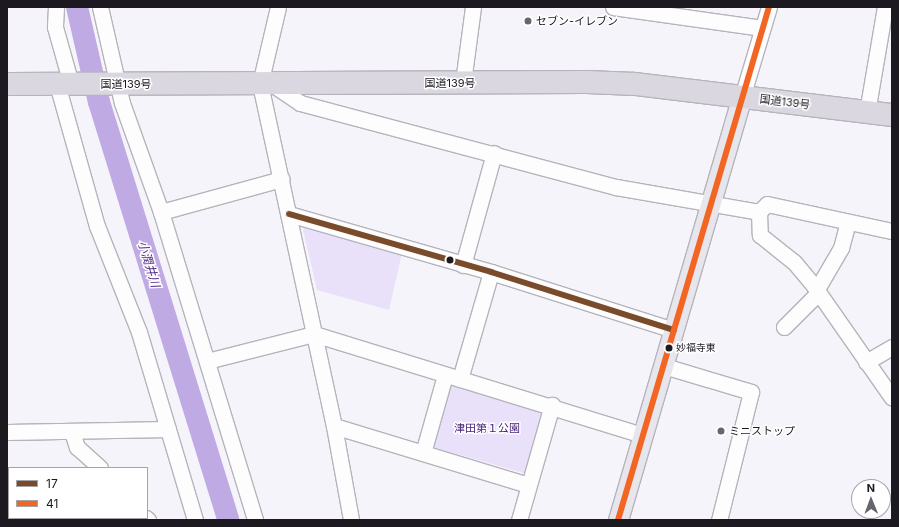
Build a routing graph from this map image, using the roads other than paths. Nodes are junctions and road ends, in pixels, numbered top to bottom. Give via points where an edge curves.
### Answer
1 (56, 7) edge
2 (100, 7) edge
3 (278, 7) edge
4 (474, 7) edge
5 (613, 7) edge
6 (769, 7) edge
7 (885, 7) edge
8 (763, 28) junction
9 (462, 82) junction
10 (7, 84) edge
11 (68, 84) junction
12 (117, 84) junction
13 (266, 84) junction
14 (742, 97) junction
15 (867, 112) junction
16 (892, 115) edge
17 (494, 153) junction
18 (282, 179) junction
19 (712, 203) junction
20 (161, 212) junction
21 (759, 212) junction
22 (289, 214) junction
23 (848, 222) junction
24 (892, 231) edge
25 (463, 265) junction
26 (491, 272) junction
27 (818, 291) junction
28 (784, 327) dead end
29 (674, 330) junction
30 (314, 334) junction
31 (892, 347) edge
32 (207, 361) junction
33 (866, 362) junction
34 (664, 366) junction
35 (445, 375) junction
36 (460, 379) junction
37 (892, 398) edge
38 (552, 405) junction
39 (334, 426) junction
40 (168, 429) junction
41 (7, 432) edge
42 (72, 432) junction
43 (642, 435) junction
44 (423, 453) junction
45 (99, 467) edge
46 (528, 484) junction
47 (195, 520) edge
48 (255, 520) edge
49 (351, 520) edge
50 (519, 520) edge
51 (618, 520) edge
52 (719, 520) edge

1 - 11 street via 55,27
2 - 12 street
3 - 13 street
4 - 9 street
5 - 8 street
6 - 8 street
7 - 15 street
8 - 14 street
9 - 13 highway, 国道139号
9 - 14 highway, 国道139号 via 635,84
10 - 11 highway, 国道139号
11 - 12 highway, 国道139号
11 - 40 street via 97,226 139,332
12 - 13 highway, 国道139号
12 - 20 street
13 - 17 street via 300,103
13 - 18 street
14 - 15 highway, 国道139号
14 - 19 main road
15 - 16 highway, 国道139号
17 - 19 street via 616,187
17 - 25 street
18 - 20 street
18 - 22 street
19 - 21 street
19 - 29 main road
20 - 32 street
21 - 23 street via 767,204
21 - 27 street via 760,235 794,262
22 - 25 street
22 - 30 street
23 - 24 street
23 - 27 street via 841,248
25 - 26 street
26 - 29 street
26 - 36 street
27 - 28 street
27 - 33 street
29 - 34 main road
30 - 32 street
30 - 35 street
30 - 39 street
31 - 33 street
32 - 48 street
33 - 37 street
34 - 43 main road
34 - 52 street via 751,392
35 - 36 street
35 - 44 street
36 - 38 street
38 - 43 street
38 - 46 street
39 - 44 street
39 - 49 street
40 - 42 street
40 - 47 street
41 - 42 street
42 - 45 street via 77,447
43 - 51 main road
44 - 46 street
46 - 50 street

